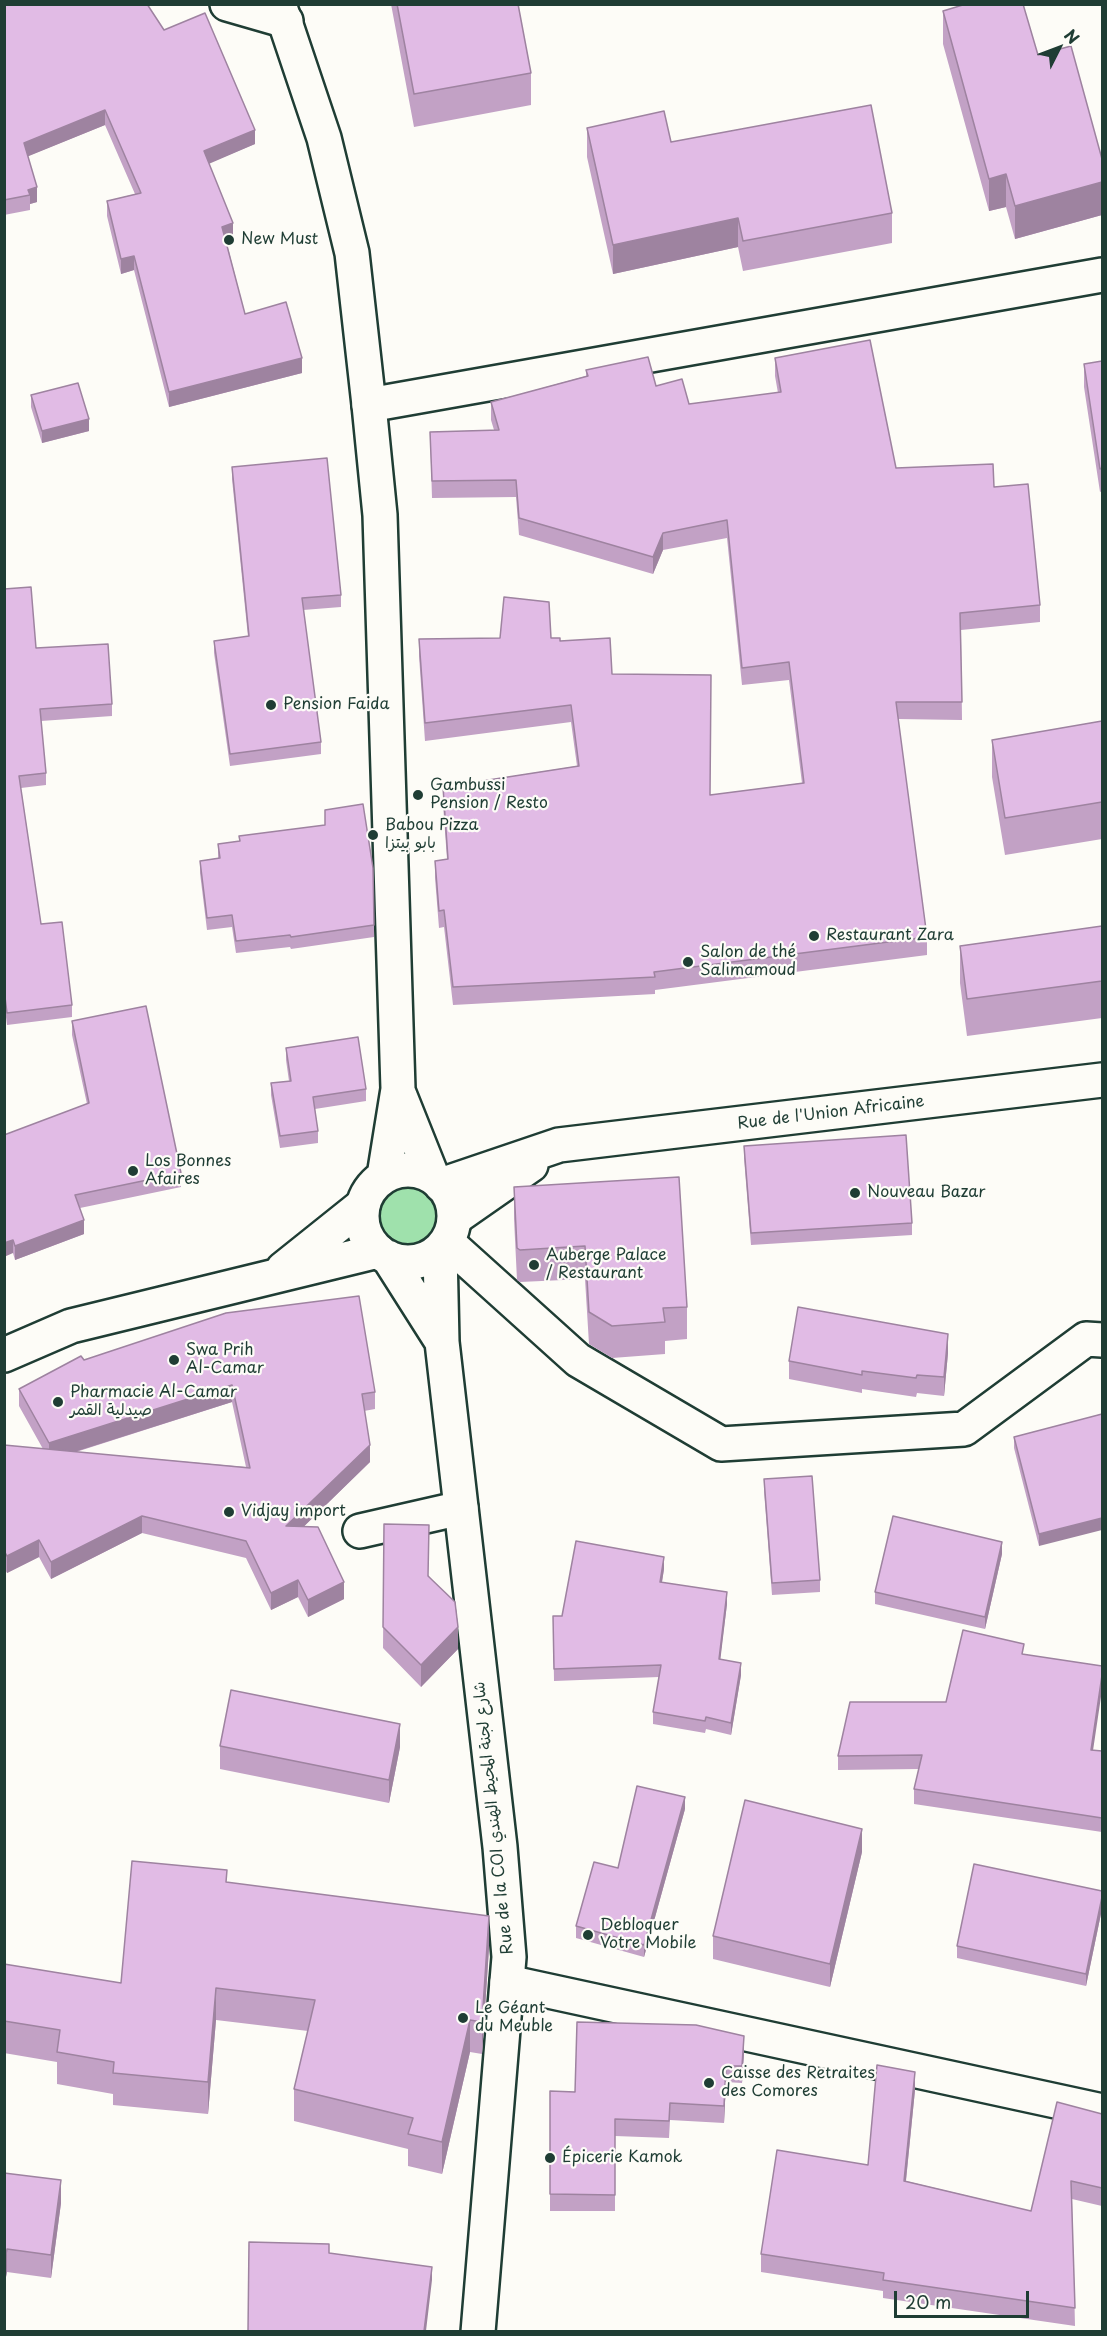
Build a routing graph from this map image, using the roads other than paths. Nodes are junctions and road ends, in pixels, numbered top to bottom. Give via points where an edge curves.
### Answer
1 (227, 4) edge
2 (282, 13) edge
3 (1102, 275) edge
4 (369, 405) junction
5 (1102, 1080) edge
6 (398, 1089) junction
7 (559, 1145) junction
8 (384, 1176) junction
9 (437, 1180) junction
10 (363, 1205) junction
11 (447, 1237) junction
12 (383, 1254) junction
13 (277, 1274) junction
14 (1102, 1340) edge
15 (442, 1342) junction
16 (4, 1355) edge
17 (461, 1508) junction
18 (360, 1532) dead end
19 (507, 1982) junction
20 (1102, 2111) edge
21 (478, 2331) edge

1 - 2 street
2 - 4 street via 324,138 352,254
3 - 4 street
4 - 6 street via 380,515
5 - 7 street, Rue de l'Union Africaine
6 - 8 street
6 - 9 street
7 - 9 street, Rue de l'Union Africaine
7 - 11 street, Rue de l'Union Africaine
8 - 9 street via 408,1170
8 - 10 street
9 - 11 street via 449,1194
10 - 12 street via 364,1230
10 - 13 street
11 - 12 street via 415,1262
11 - 14 street via 578,1360 721,1444 964,1429 1086,1339
11 - 15 street, Rue de la COI شارع لجنة المحيط الهندي
12 - 13 street
12 - 15 street, Rue de la COI شارع لجنة المحيط الهندي
13 - 16 street via 71,1326
15 - 17 street, Rue de la COI شارع لجنة المحيط الهندي
17 - 18 street
17 - 19 street, Rue de la COI شارع لجنة المحيط الهندي via 500,1847 509,1957
19 - 20 street
19 - 21 street, Rue de la COI شارع لجنة المحيط الهندي

